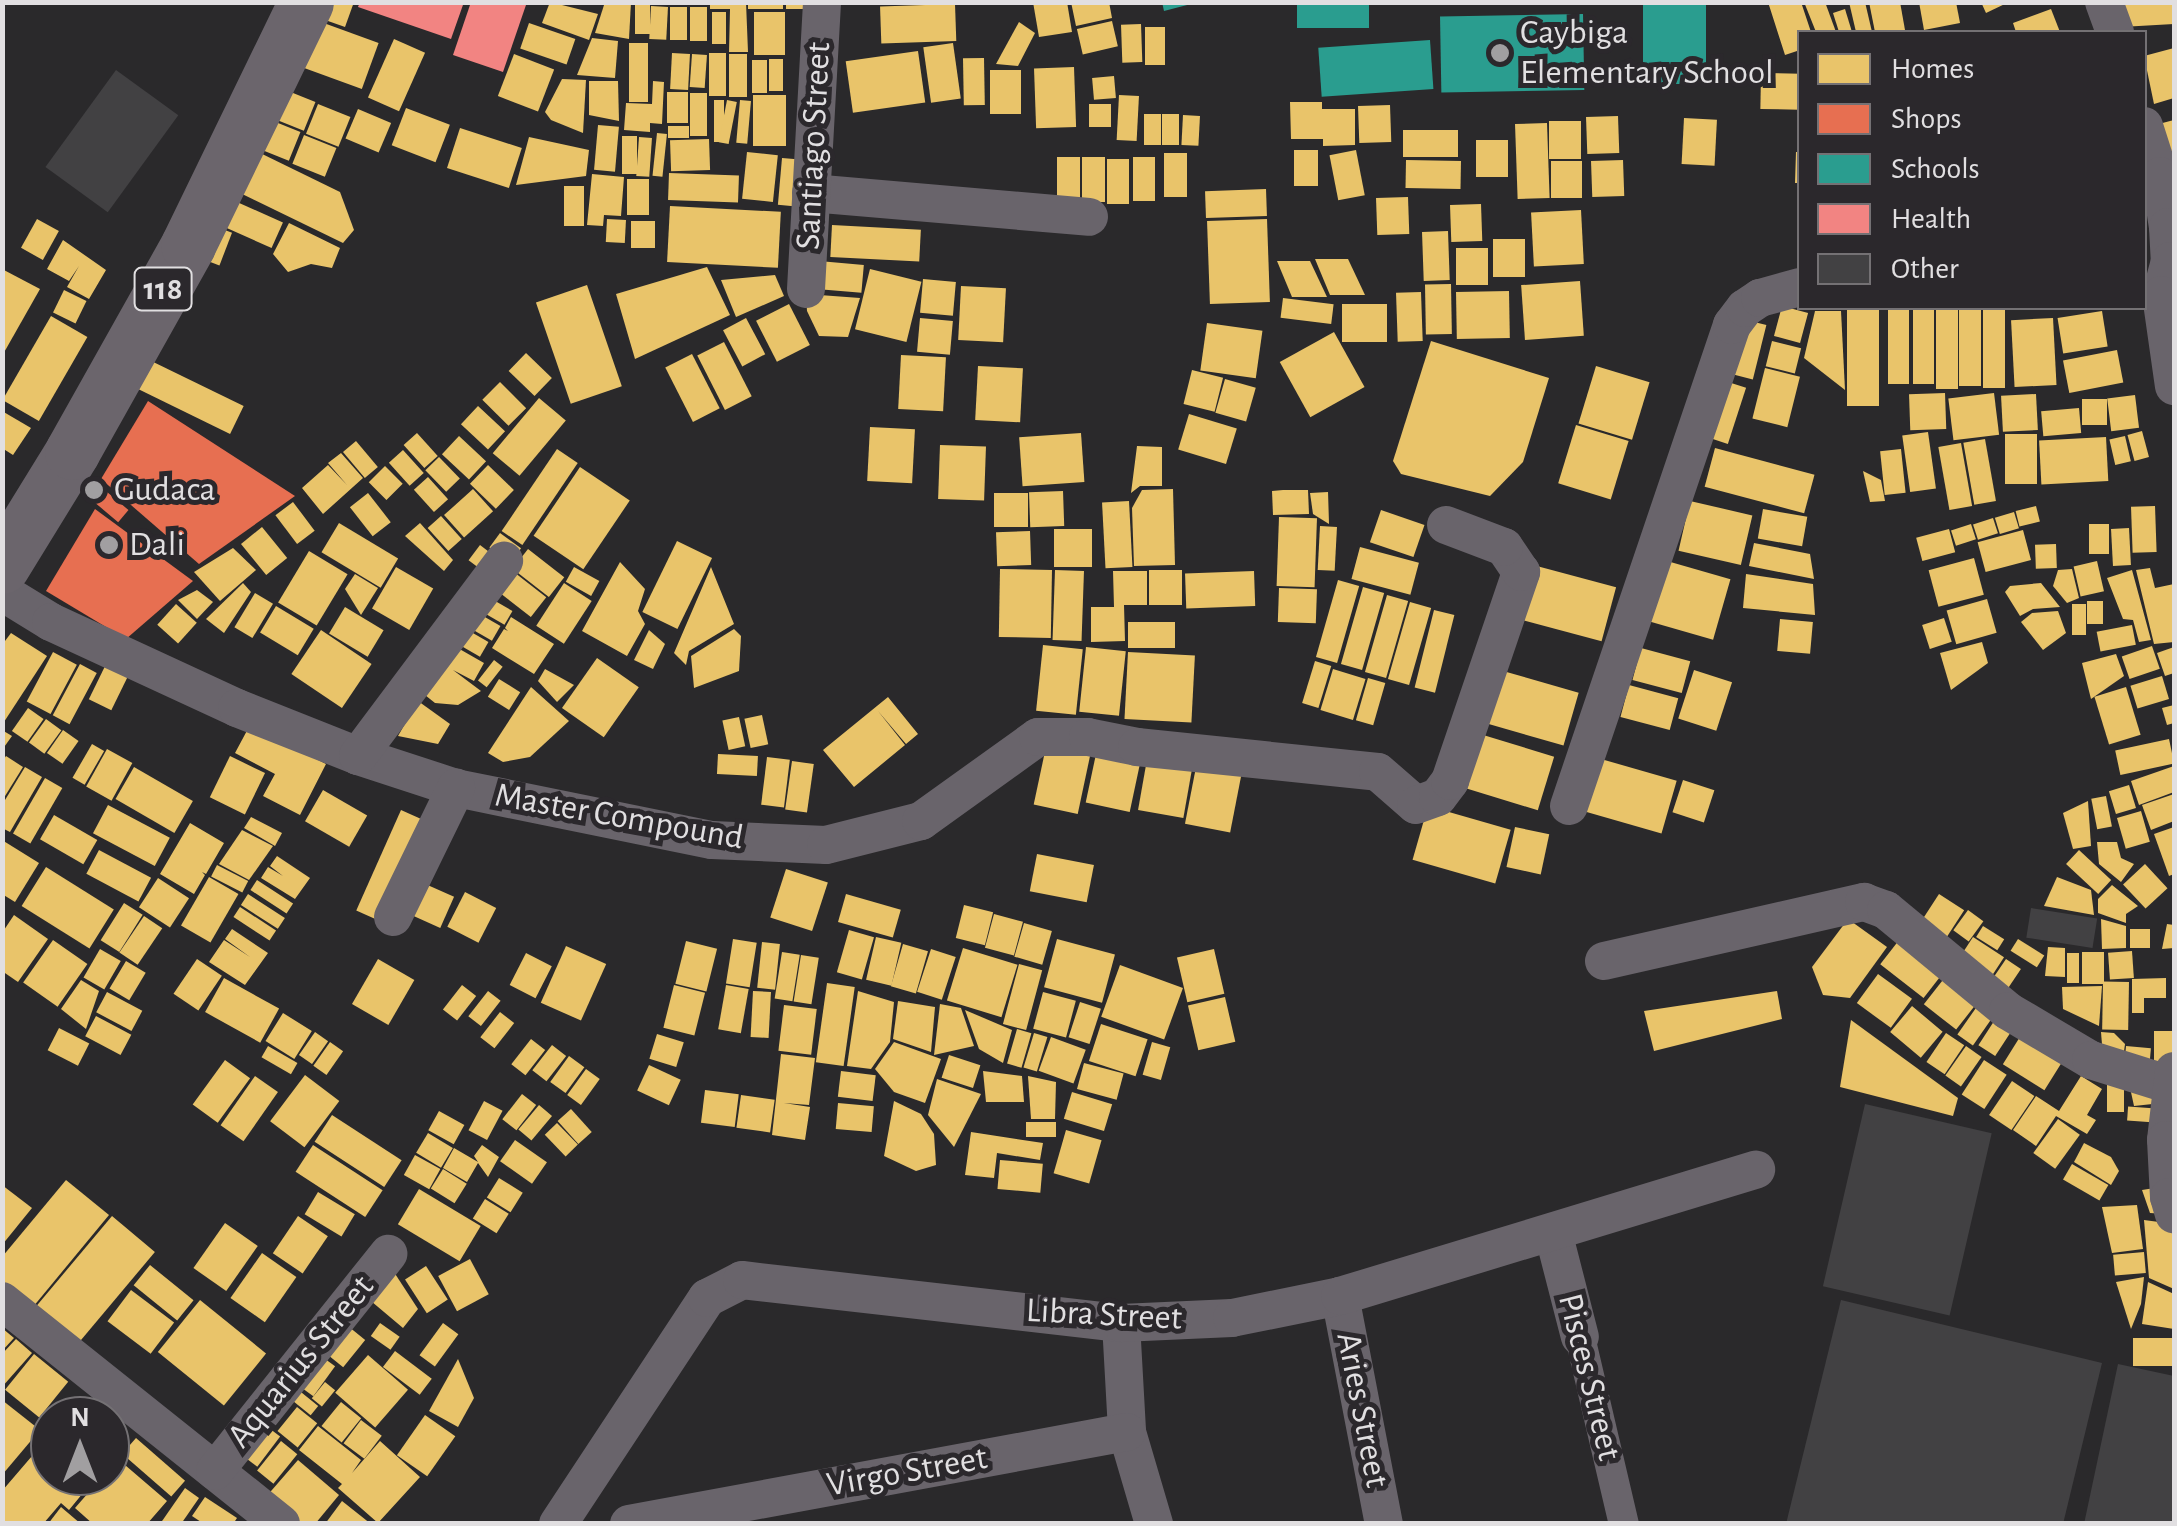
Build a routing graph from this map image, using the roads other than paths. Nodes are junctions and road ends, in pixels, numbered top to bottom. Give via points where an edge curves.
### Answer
1 (306, 2) edge
2 (822, 2) edge
3 (2104, 2) edge
4 (2113, 30) edge
5 (2147, 135) edge
6 (811, 193) junction
7 (1089, 217) dead end
8 (806, 289) dead end
9 (1797, 289) edge
10 (2153, 295) edge
11 (2174, 386) edge
12 (1446, 525) dead end
13 (504, 561) dead end
14 (2, 566) edge
15 (2, 592) edge
16 (358, 756) junction
17 (456, 788) junction
18 (1569, 806) dead end
19 (393, 918) dead end
20 (1604, 961) dead end
21 (2173, 1078) edge
22 (1756, 1170) dead end
23 (2174, 1214) edge
24 (1552, 1232) junction
25 (388, 1254) dead end
26 (1340, 1296) junction
27 (2, 1301) edge
28 (1120, 1323) junction
29 (1580, 1337) joint
30 (1127, 1432) junction
31 (215, 1471) junction
32 (280, 1524) edge
33 (558, 1524) edge
34 (629, 1524) edge
35 (1154, 1524) edge
36 (1384, 1524) edge
37 (1624, 1524) edge

1 - 14 main road, 118 via 188,245
2 - 6 street, Santiago Street
3 - 4 street
5 - 10 street via 2160,176 2170,261
6 - 7 street
6 - 8 street, Santiago Street
9 - 18 street via 1760,298 1732,326
10 - 11 street
12 - 17 street, Master Compound via 1504,547 1521,572 1450,782 1438,798 1416,804 1378,772 1088,736 1038,736 921,821 826,845 712,840
13 - 16 street
15 - 16 street, Master Compound via 102,646
16 - 17 street, Master Compound
17 - 19 street
20 - 21 street via 1864,902 1886,910 2008,1011 2090,1060
21 - 23 street via 2166,1140
22 - 24 street, Libra Street
24 - 26 street, Libra Street
24 - 29 street, Pisces Street
25 - 31 street, Aquarius Street
26 - 28 street, Libra Street via 1232,1318
26 - 36 street, Aries Street
27 - 31 street
28 - 30 street
28 - 33 street, Libra Street via 742,1280 721,1287 707,1298
29 - 37 street, Pisces Street
30 - 34 street, Virgo Street
30 - 35 street
31 - 32 street

